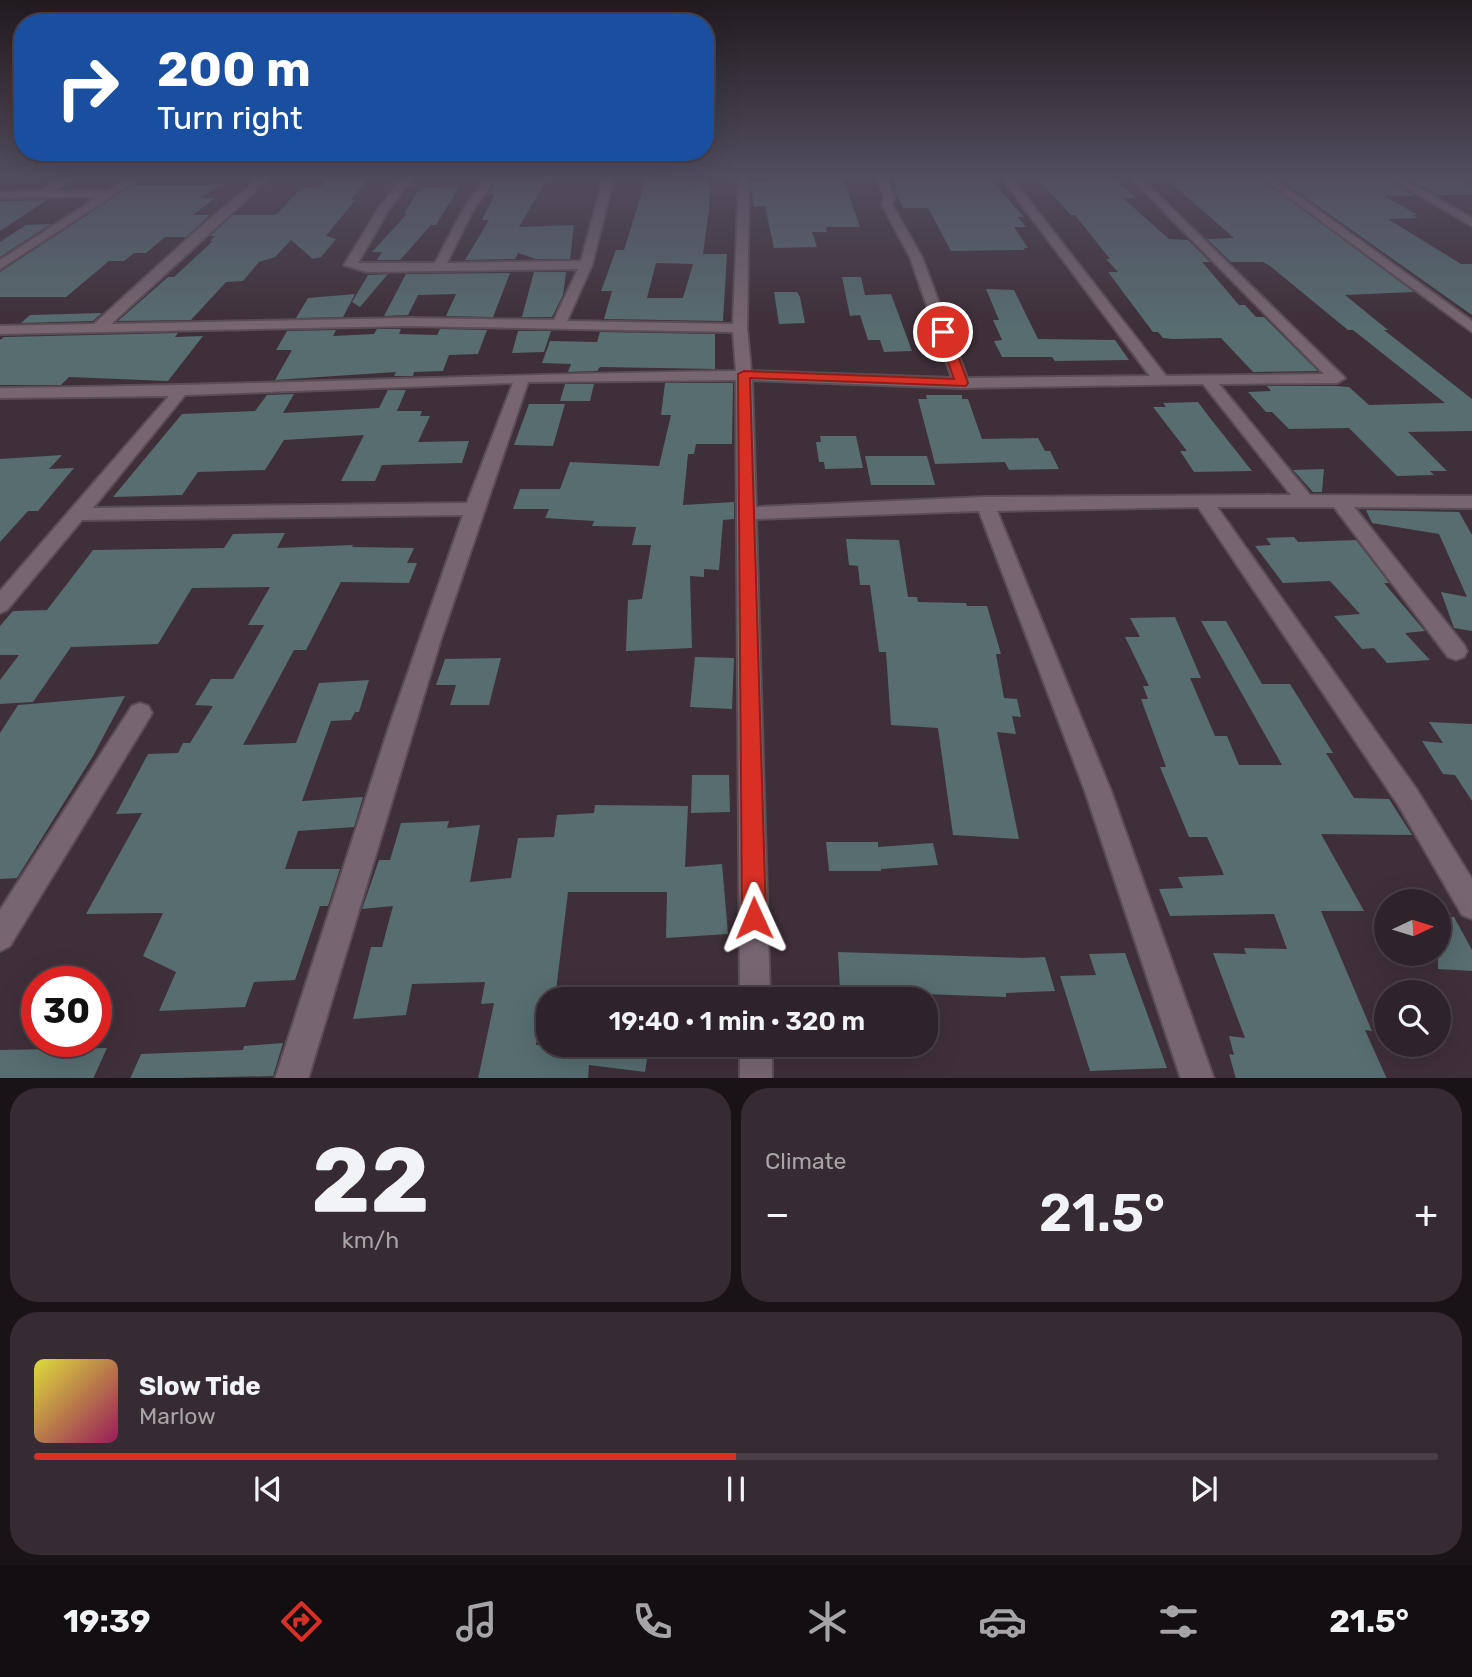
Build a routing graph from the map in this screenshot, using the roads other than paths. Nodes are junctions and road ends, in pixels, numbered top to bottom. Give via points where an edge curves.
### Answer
1 (59, 226) edge
2 (208, 226) edge
3 (373, 226) edge
4 (459, 226) edge
5 (596, 226) edge
6 (743, 226) edge
7 (899, 226) edge
8 (1044, 226) edge
9 (1185, 226) edge
10 (1334, 226) edge
11 (30, 245) junction
12 (0, 246) edge
13 (0, 265) edge
14 (586, 265) junction
15 (439, 267) junction
16 (559, 324) junction
17 (98, 328) junction
18 (740, 328) junction
19 (1472, 328) edge
20 (0, 330) edge
21 (744, 374) junction
22 (522, 378) junction
23 (1207, 379) junction
24 (1161, 380) junction
25 (961, 383) junction
26 (181, 391) junction
27 (0, 393) edge
28 (1304, 499) junction
29 (1339, 500) junction
30 (1203, 501) junction
31 (1472, 502) edge
32 (985, 503) junction
33 (473, 509) junction
34 (747, 513) junction
35 (76, 514) junction
36 (0, 605) edge
37 (1456, 651) dead end
38 (139, 713) dead end
39 (1472, 905) edge
40 (0, 936) edge
41 (755, 987) edge
42 (756, 1057) edge
43 (291, 1078) edge
44 (756, 1078) edge
45 (1198, 1078) edge

1 - 11 street
2 - 17 street
3 - 15 street via 351,265
4 - 15 street
5 - 14 street
6 - 18 street
7 - 25 street via 916,257
8 - 24 street
9 - 23 street via 1337,378
10 - 19 street
11 - 12 street
11 - 13 street
14 - 15 street
14 - 16 street
16 - 17 street
16 - 18 street
17 - 20 street
18 - 21 street
21 - 22 street
21 - 25 street
21 - 34 street
22 - 26 street
22 - 33 street
23 - 24 street
23 - 28 street
24 - 25 street
26 - 27 street
26 - 35 street
28 - 29 street
28 - 30 street
29 - 31 street
29 - 37 street
30 - 32 street
30 - 39 street via 1408,798
32 - 34 street
32 - 45 street via 1098,791
33 - 35 street
33 - 43 street
34 - 41 street
35 - 36 street
38 - 40 street
42 - 44 street

